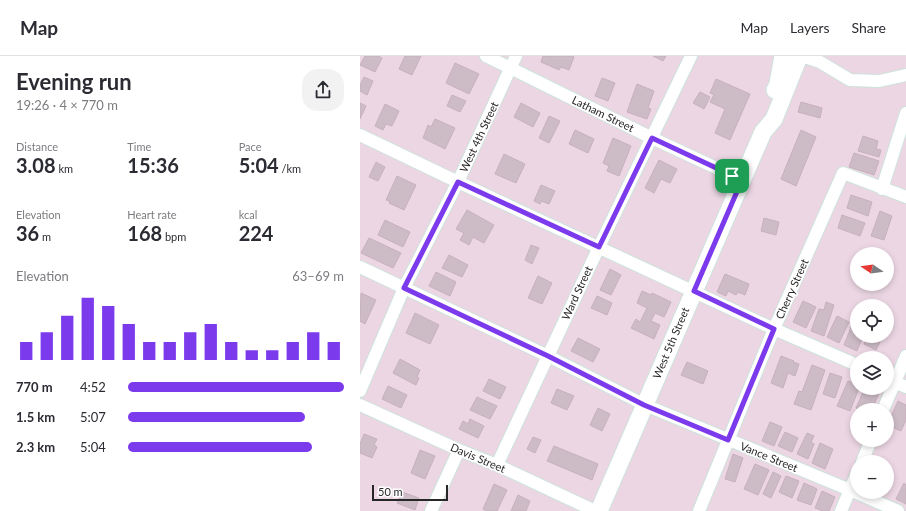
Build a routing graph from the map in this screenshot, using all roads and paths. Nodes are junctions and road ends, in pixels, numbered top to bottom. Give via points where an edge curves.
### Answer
1 (486, 56) edge
2 (516, 56) edge
3 (691, 56) edge
4 (827, 56) edge
5 (796, 57) edge
6 (511, 68) junction
7 (906, 75) edge
8 (860, 80) junction
9 (906, 113) edge
10 (360, 135) edge
11 (652, 138) junction
12 (742, 180) junction
13 (458, 182) junction
14 (882, 188) junction
15 (906, 197) edge
16 (599, 247) junction
17 (360, 267) edge
18 (404, 288) junction
19 (694, 291) junction
20 (774, 329) junction
21 (548, 356) junction
22 (906, 356) edge
23 (850, 362) edge
24 (896, 382) edge
25 (360, 391) edge
26 (886, 403) edge
27 (644, 405) junction
28 (360, 406) edge
29 (728, 440) junction
30 (458, 450) junction
31 (497, 465) junction
32 (850, 490) joint
33 (871, 499) edge
34 (431, 511) edge
35 (595, 511) edge
36 (599, 511) edge
37 (699, 511) edge
38 (841, 511) edge
39 (898, 511) edge

1 - 6 street, Latham Street
2 - 6 street, West 4th Street
3 - 11 street, Ward Street
4 - 8 street
5 - 8 street via 820,62 850,80
5 - 12 main road, West 5th Street via 778,84 765,113 763,132
6 - 11 street, Latham Street
6 - 13 street, West 4th Street
7 - 8 street via 879,80
9 - 14 street
10 - 13 street
11 - 12 street, Latham Street
11 - 16 street, Ward Street
12 - 19 main road, West 5th Street
13 - 16 street
13 - 18 street, West 4th Street
14 - 15 street
14 - 20 street, Cherry Street via 843,173
16 - 19 street
16 - 21 street, Ward Street
17 - 18 street, Vance Street
18 - 21 street, Vance Street
18 - 25 street, West 4th Street
19 - 20 street
19 - 27 main road, West 5th Street
20 - 23 street
20 - 29 street, Cherry Street
21 - 27 street, Vance Street
21 - 31 street, Ward Street
22 - 24 street
24 - 26 street
27 - 29 street, Vance Street
27 - 36 main road, West 5th Street
28 - 30 street, Davis Street
29 - 32 street, Vance Street
29 - 37 street, Cherry Street
30 - 31 street, Davis Street
30 - 34 street
31 - 35 street, Davis Street
32 - 38 street
33 - 39 street, Vance Street

